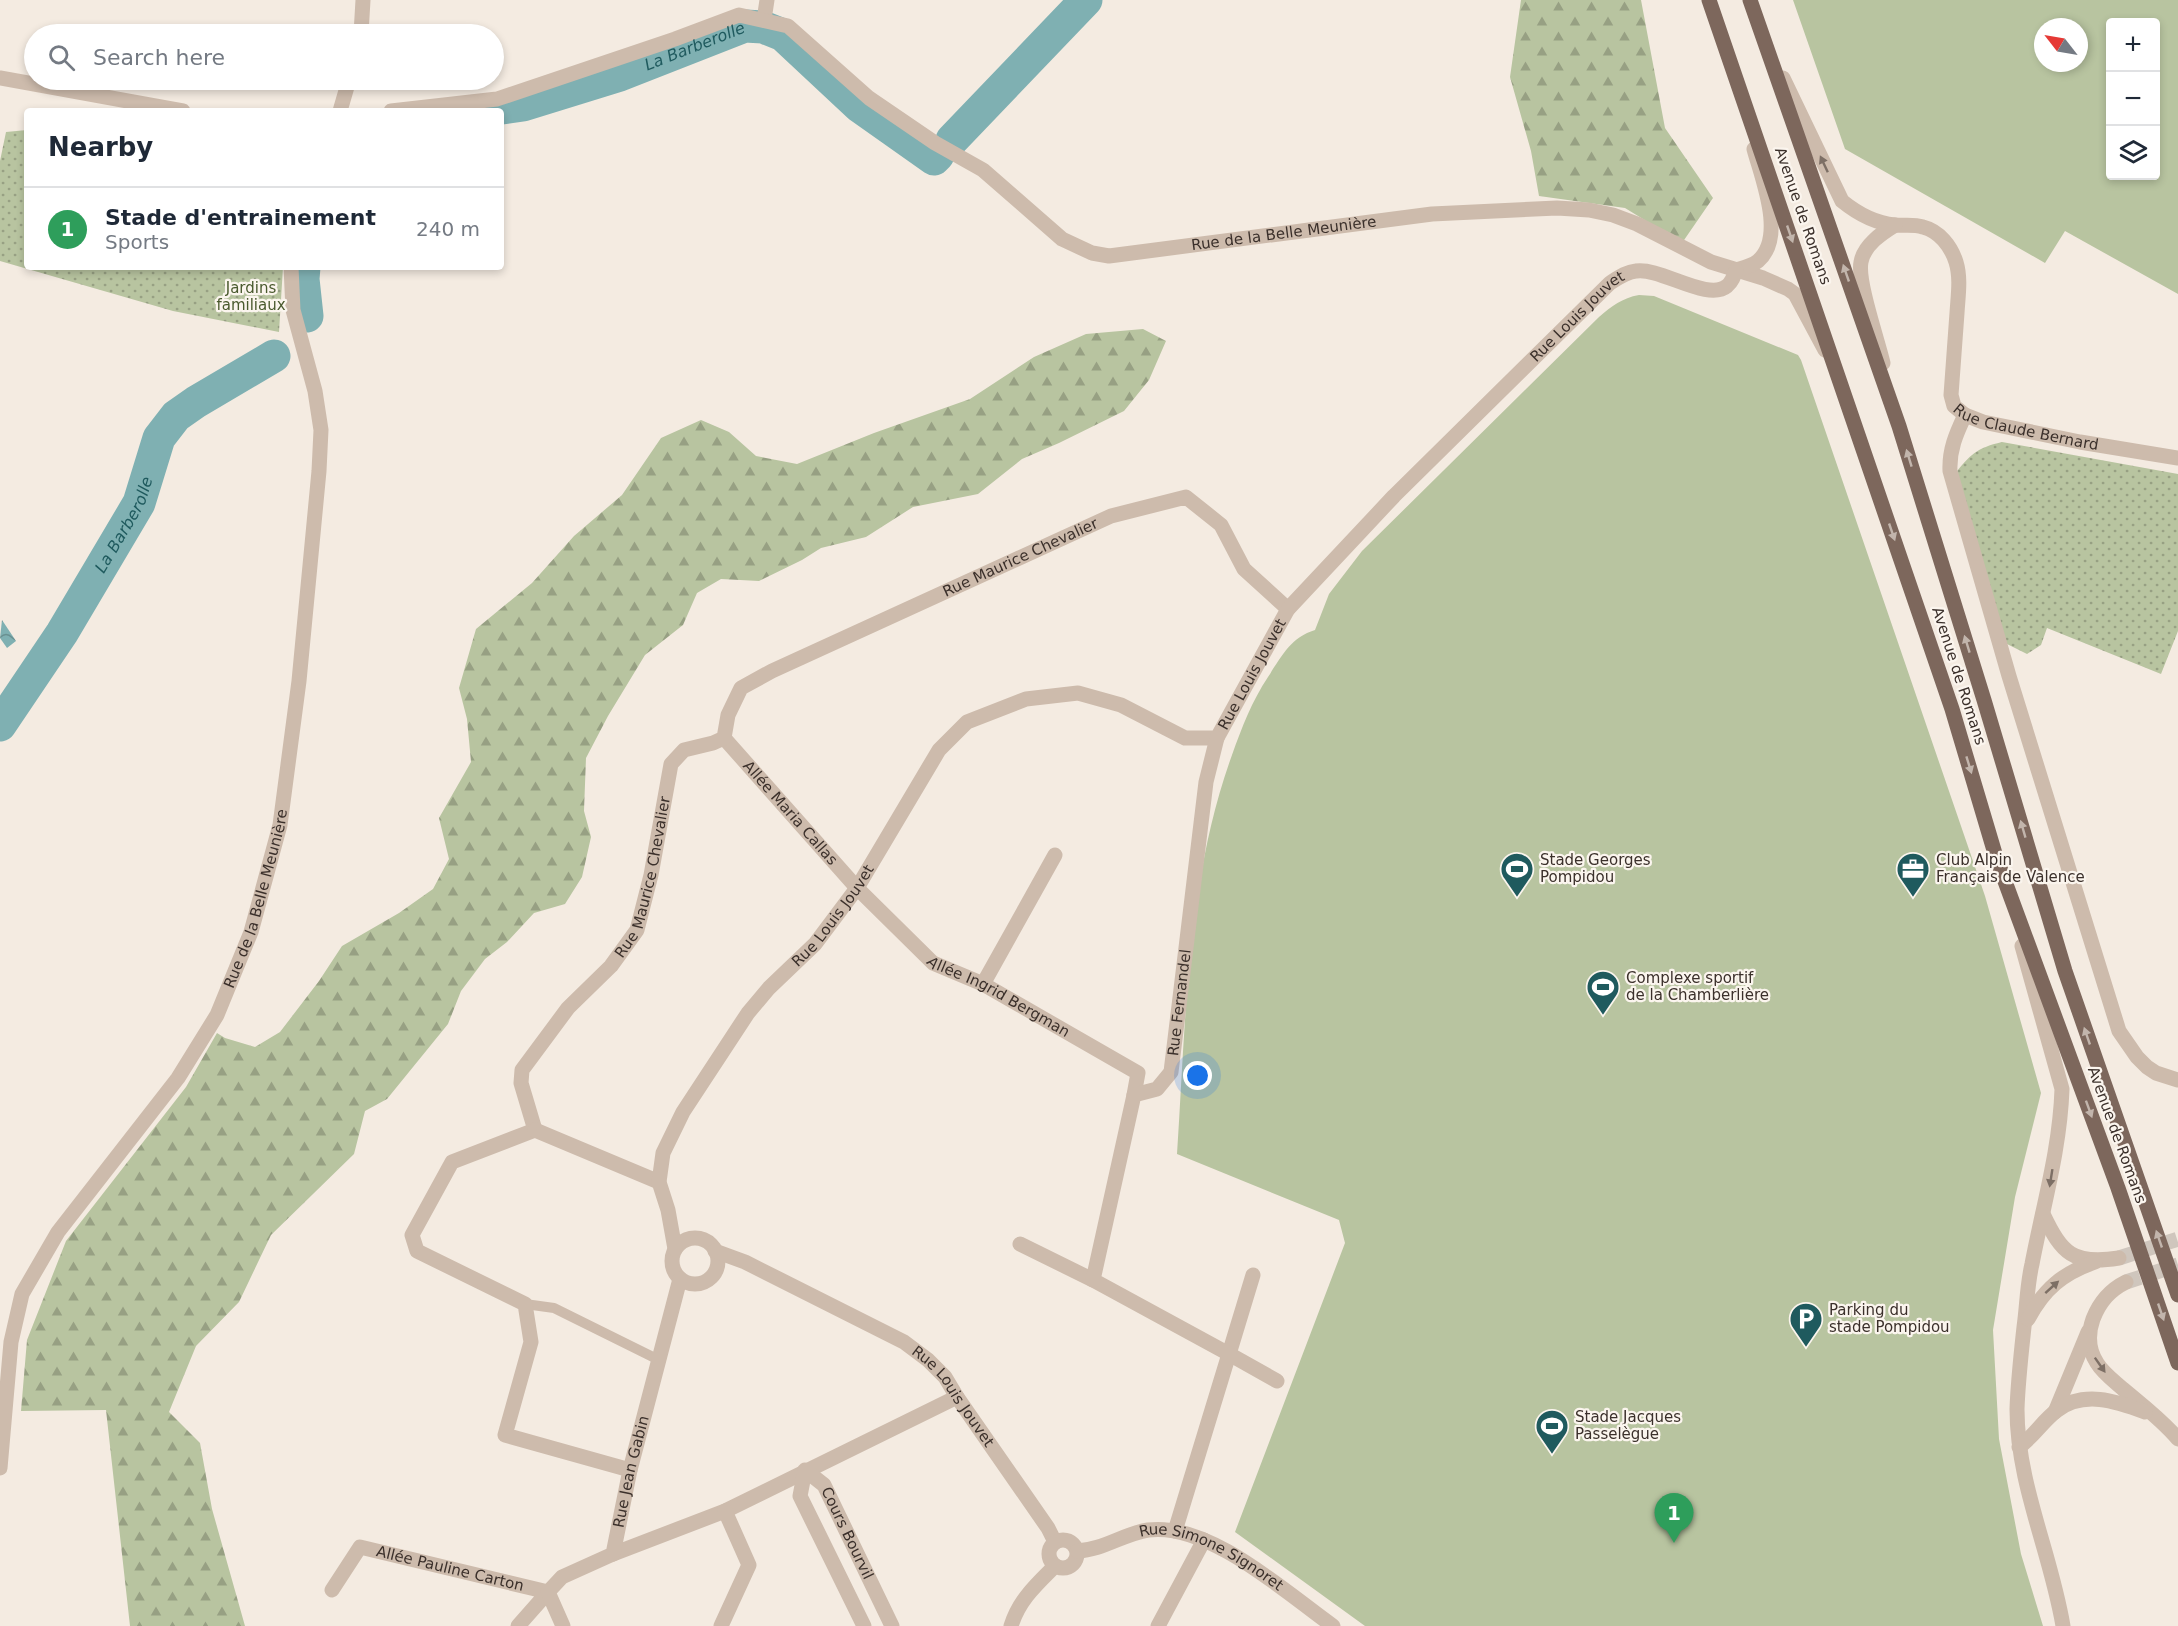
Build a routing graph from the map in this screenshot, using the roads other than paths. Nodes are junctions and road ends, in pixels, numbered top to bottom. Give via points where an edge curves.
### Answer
1 (363, 0) edge
2 (767, 0) edge
3 (1709, 0) edge
4 (1750, 0) edge
5 (764, 20) junction
6 (362, 24) edge
7 (1765, 40) junction
8 (1735, 74) junction
9 (0, 78) edge
10 (24, 82) edge
11 (67, 90) edge
12 (346, 90) edge
13 (166, 108) edge
14 (341, 108) edge
15 (418, 108) edge
16 (1895, 225) junction
17 (291, 270) edge
18 (1736, 270) junction
19 (1839, 377) junction
20 (1965, 415) junction
21 (1899, 426) junction
22 (2178, 458) edge
23 (1288, 609) junction
24 (724, 738) junction
25 (1217, 738) junction
26 (1055, 855) dead end
27 (1996, 857) junction
28 (857, 888) junction
29 (983, 984) junction
30 (2178, 1080) edge
31 (1134, 1095) junction
32 (535, 1130) junction
33 (659, 1182) junction
34 (668, 1210) junction
35 (2043, 1214) junction
36 (692, 1238) junction
37 (1020, 1244) dead end
38 (675, 1249) junction
39 (716, 1257) junction
40 (2119, 1258) tunnel mouth
41 (2095, 1262) junction
42 (1253, 1275) dead end
43 (680, 1278) junction
44 (1093, 1280) junction
45 (2126, 1282) tunnel mouth
46 (2178, 1295) edge
47 (525, 1304) junction
48 (2024, 1327) junction
49 (2090, 1329) junction
50 (1229, 1354) junction
51 (659, 1360) junction
52 (2178, 1363) edge
53 (1277, 1381) dead end
54 (957, 1397) junction
55 (2055, 1412) junction
56 (2157, 1417) junction
57 (2178, 1439) edge
58 (2019, 1448) junction
59 (0, 1468) edge
60 (630, 1470) junction
61 (805, 1470) junction
62 (725, 1511) junction
63 (1175, 1531) junction
64 (1203, 1540) junction
65 (1055, 1542) junction
66 (1077, 1551) junction
67 (613, 1554) junction
68 (1055, 1566) junction
69 (332, 1590) dead end
70 (548, 1592) junction
71 (518, 1626) edge
72 (563, 1626) edge
73 (721, 1626) edge
74 (864, 1626) edge
75 (892, 1626) edge
76 (1011, 1626) edge
77 (1158, 1626) edge
78 (1332, 1626) edge
79 (2063, 1626) edge

1 - 6 street
2 - 5 street
3 - 8 main road, Avenue de Romans
4 - 7 main road, Avenue de Romans
5 - 15 street via 739,15 497,99
5 - 18 street, Rue de la Belle Meunière via 788,26 870,98 982,170 1062,239 1092,253 1109,256 1432,214 1557,208 1613,215
16 -> 7 street, Rue Claude Bernard via 1874,221 1842,201
21 -> 7 main road, Avenue de Romans
8 - 18 street via 1772,221 1764,253 1757,261
8 -> 19 main road, Avenue de Romans
9 - 10 street
11 - 13 street
12 - 14 street
16 - 20 street, Rue Claude Bernard via 1914,224 1936,232 1956,263 1952,395 1954,406
16 - 21 street via 1869,247 1861,260 1861,276
17 - 59 street, Rue de la Belle Meunière via 293,310 315,391 321,430 299,681 280,825 251,932 217,1016 178,1078 58,1232 22,1294 11,1342
18 - 19 street, Rue de la Belle Meunière via 1794,294
18 - 23 street, Rue Louis Jouvet via 1726,288 1717,290 1637,270 1610,283 1394,496
19 -> 27 main road, Avenue de Romans via 1952,709
20 - 22 street, Rue Claude Bernard via 2080,442
20 - 30 street via 1952,443 1950,471 2119,1031 2147,1067
46 -> 21 main road, Avenue de Romans via 2065,970
23 - 24 street, Rue Maurice Chevalier via 1245,569 1221,525 1186,497 1111,516 772,671 741,688 728,715
23 - 25 street, Rue Louis Jouvet
24 - 28 street, Allée Maria Callas
24 - 32 street, Rue Maurice Chevalier via 684,750 671,764 637,930 611,966 568,1008 522,1070 521,1083
25 - 28 street, Rue Louis Jouvet via 1185,738 1121,705 1078,693 1026,699 967,722 939,750
25 - 31 street, Rue Fernandel via 1206,782 1171,1072 1156,1089
26 - 29 street
27 -> 35 street via 2062,1089
27 -> 52 main road, Avenue de Romans
28 - 29 street, Allée Ingrid Bergman via 933,963
28 - 33 street, Rue Louis Jouvet via 815,944 748,1013 683,1112 663,1153
29 - 31 street, Allée Ingrid Bergman via 1138,1073
31 - 44 street
32 - 33 street
32 - 47 street via 452,1162 412,1235 417,1251
33 - 34 street, Rue Louis Jouvet
34 - 36 street, Rue Louis Jouvet
34 - 38 street, Rue Louis Jouvet
35 - 41 street via 2063,1249
35 - 48 street via 2031,1266
36 - 38 street
36 - 39 street via 706,1241
37 - 44 street
38 - 43 street via 673,1268
39 - 43 street via 713,1274 702,1282
39 - 54 street, Rue Louis Jouvet via 745,1262 904,1342 945,1377
40 - 41 street
48 -> 41 street via 2037,1302 2052,1285
42 - 50 street
43 - 51 street, Rue Jean Gabin
44 - 50 street
45 - 49 street via 2104,1299
47 - 51 street via 554,1308
47 - 60 street via 531,1342 505,1435
48 - 58 street via 2018,1370
49 - 55 street
49 -> 56 street via 2090,1346 2097,1363
50 - 53 street
50 - 63 street
51 - 60 street, Rue Jean Gabin
54 - 61 street
54 - 65 street, Rue Louis Jouvet
55 - 56 street via 2072,1401 2089,1398
55 - 58 street
56 - 57 street
58 - 79 street
60 - 67 street, Rue Jean Gabin
61 - 62 street
61 - 74 street, Cours Bourvil via 800,1496
61 - 75 street, Cours Bourvil via 824,1485
62 - 67 street
62 - 73 street via 748,1565
63 - 64 street, Rue Simone Signoret
63 - 66 street, Rue Simone Signoret via 1146,1530 1093,1550
64 - 77 street
64 - 78 street, Rue Simone Signoret via 1246,1562
65 - 66 street via 1069,1540
65 - 68 street via 1048,1554
66 - 68 street via 1071,1566
67 - 70 street via 562,1577
68 - 76 street via 1026,1596
69 - 70 street, Allée Pauline Carton via 360,1547
70 - 71 street, Allée Pauline Carton
70 - 72 street

